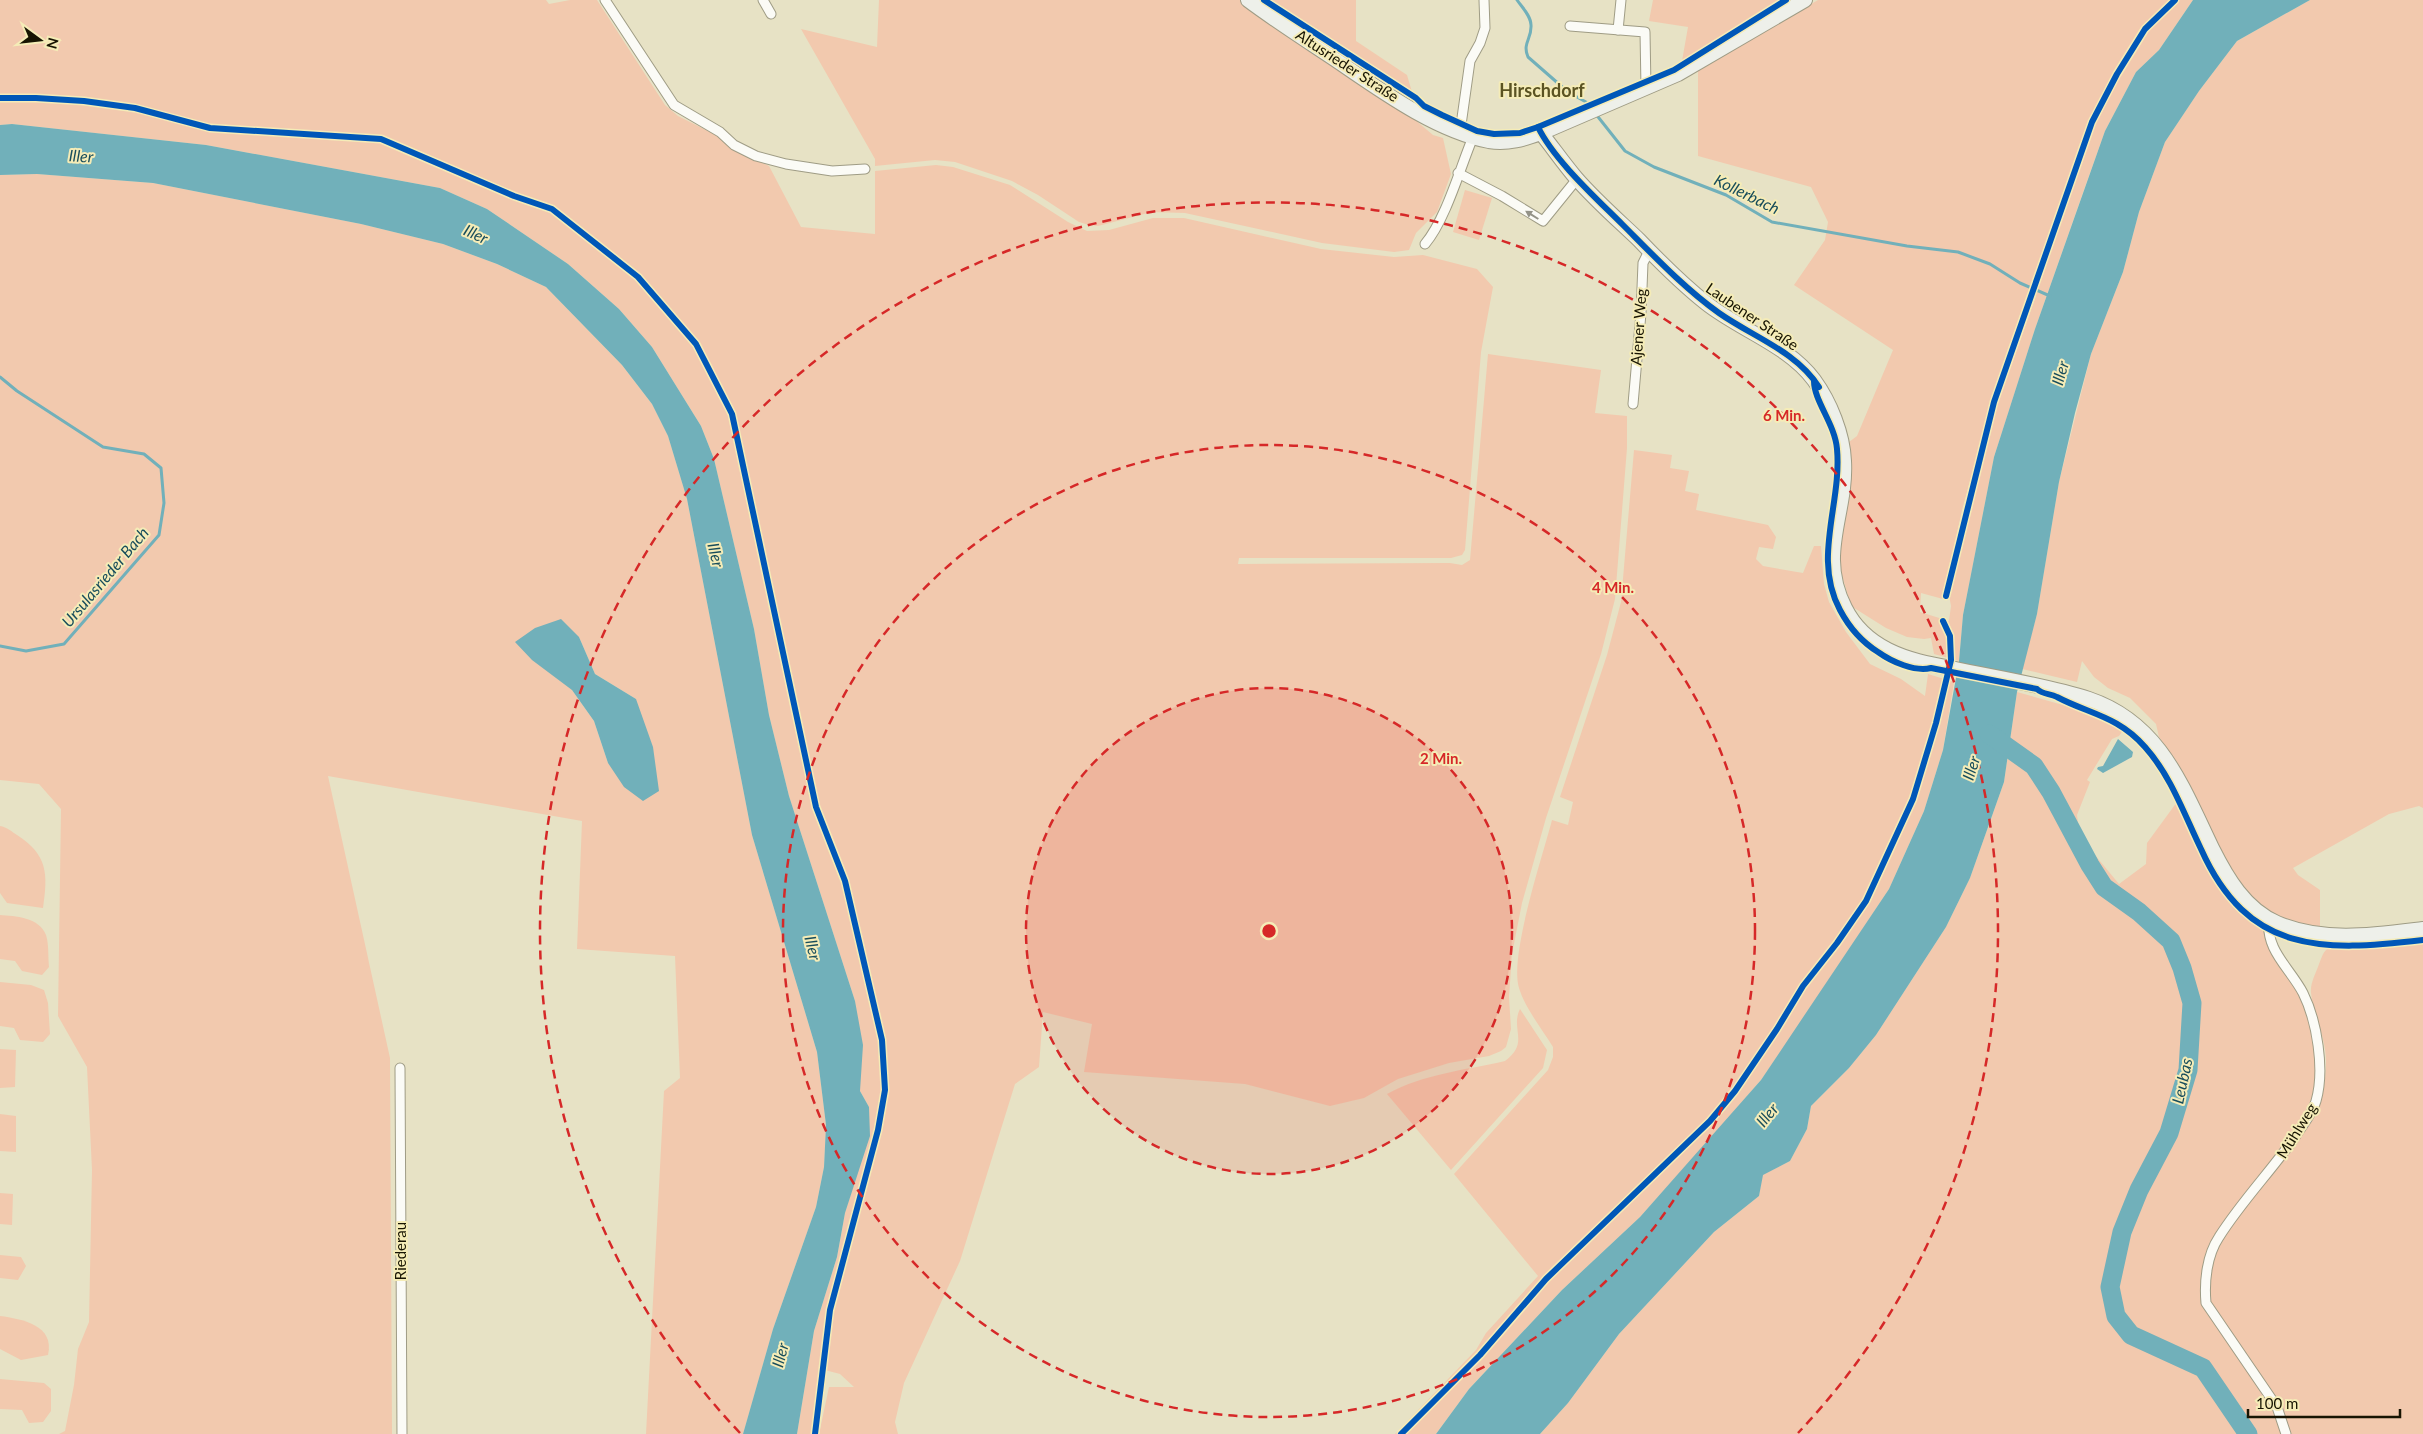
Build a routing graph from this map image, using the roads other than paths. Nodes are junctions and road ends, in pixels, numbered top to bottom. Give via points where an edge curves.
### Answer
1 (605, 0) edge
2 (763, 0) edge
3 (1248, 0) edge
4 (1484, 0) edge
5 (1621, 0) edge
6 (1806, 0) edge
7 (771, 14) dead end
8 (1570, 26) dead end
9 (1618, 30) junction
10 (1646, 88) junction
11 (1541, 133) junction
12 (1466, 134) junction
13 (865, 169) dead end
14 (1458, 173) junction
15 (1577, 179) junction
16 (1425, 244) dead end
17 (1649, 251) junction
18 (1633, 404) dead end
19 (2269, 919) junction
20 (2423, 929) edge
21 (400, 1068) dead end
22 (402, 1434) edge
23 (2286, 1434) edge

1 - 13 street via 674,105 720,132 734,145 756,156 786,164 832,171
2 - 7 street
3 - 12 street, Altusrieder Straße via 1375,87 1439,123
4 - 12 street via 1485,28 1470,61
5 - 9 street
6 - 10 street, Altusrieder Straße via 1678,74
8 - 9 street
9 - 10 street via 1645,32
10 - 11 street, Altusrieder Straße
11 - 12 street, Altusrieder Straße via 1504,142
11 - 15 street, Laubener Straße
12 - 14 street
15 -> 14 street via 1542,221
14 - 16 street via 1433,234
15 - 17 street, Laubener Straße
17 - 18 street, Ajener Weg via 1643,263
17 - 19 street, Laubener Straße via 1699,298 1783,352 1805,370 1826,399 1843,450 1844,485 1832,566 1840,598 1849,616 1868,637 1902,656 2102,703 2134,722 2165,755 2175,771 2232,885
19 - 20 street, Laubener Straße via 2296,930 2324,935 2378,935
19 - 23 street, Mühlweg via 2268,930 2274,948 2306,1002 2320,1059 2320,1080 2316,1102 2303,1124 2276,1165 2218,1238 2206,1275 2206,1303 2277,1407
21 - 22 street, Riederau

